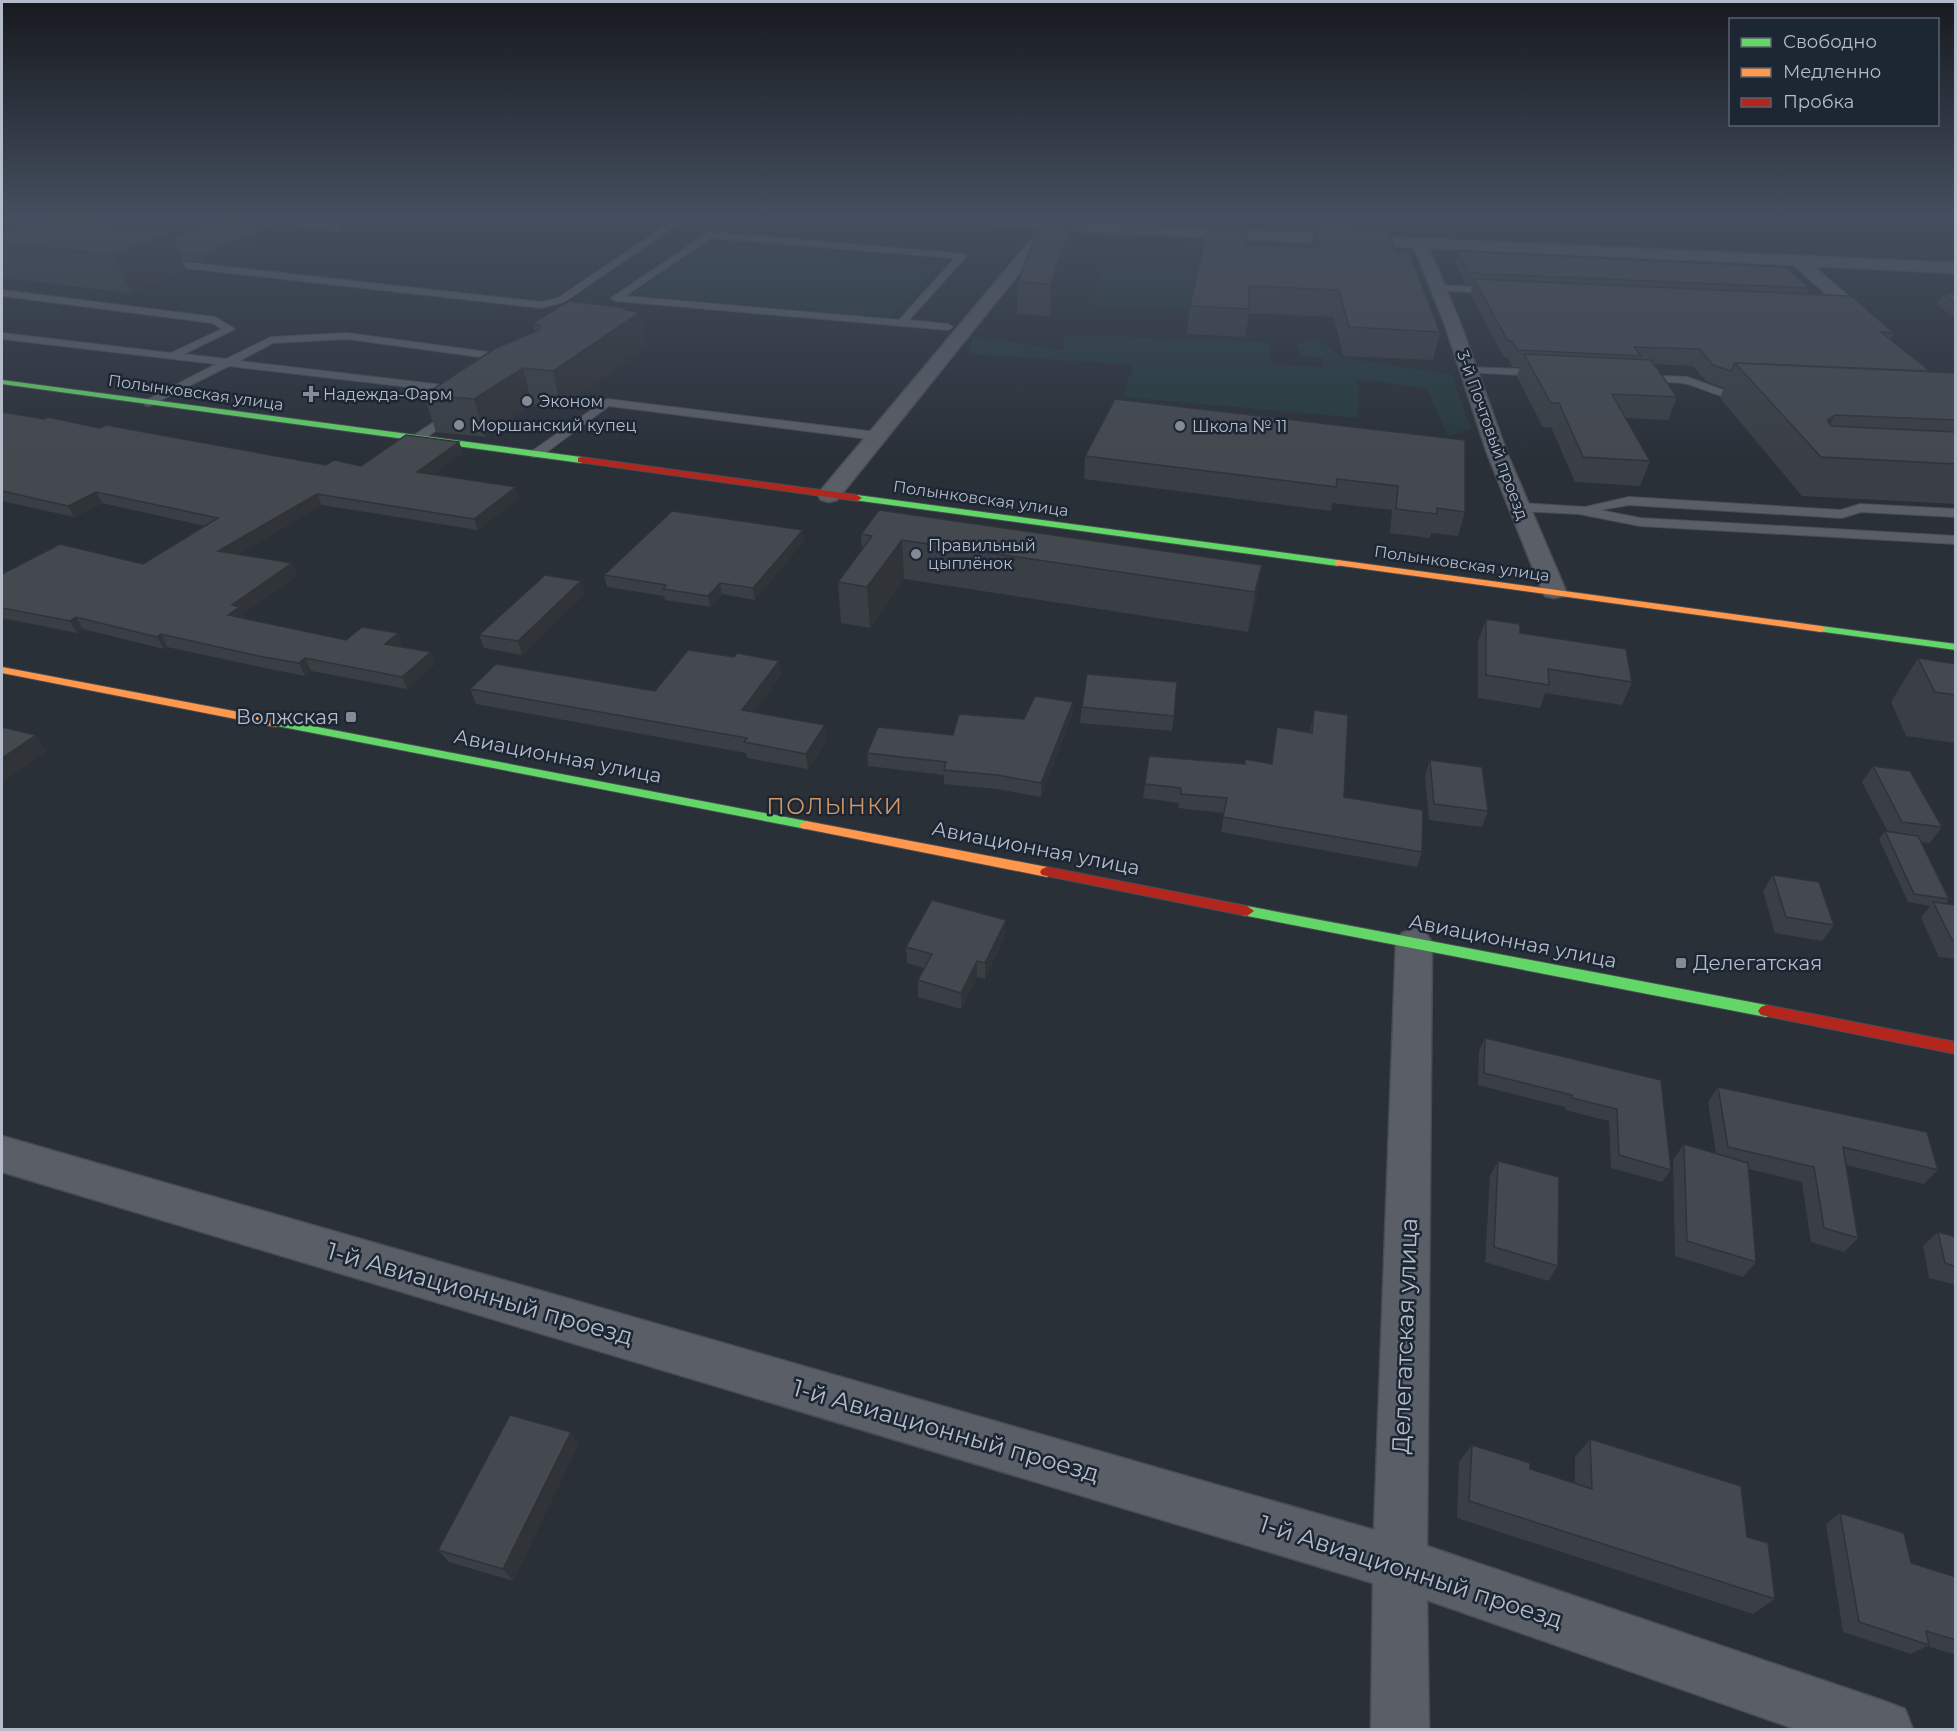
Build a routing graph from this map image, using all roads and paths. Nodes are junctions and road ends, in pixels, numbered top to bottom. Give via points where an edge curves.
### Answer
1 (32, 297) edge
2 (469, 297) edge
3 (567, 297) edge
4 (618, 297) edge
5 (925, 297) edge
6 (992, 297) edge
7 (1441, 297) edge
8 (1833, 297) edge
9 (552, 303) junction
10 (669, 303) junction
11 (610, 306) edge
12 (574, 307) edge
13 (901, 323) junction
14 (948, 327) dead end
15 (3, 337) edge
16 (1885, 337) edge
17 (170, 357) junction
18 (519, 360) edge
19 (228, 363) junction
20 (1468, 370) junction
21 (1560, 374) edge
22 (1630, 377) edge
23 (2, 382) edge
24 (469, 391) edge
25 (1759, 396) edge
26 (149, 403) junction
27 (463, 406) edge
28 (877, 436) junction
29 (418, 438) junction
30 (536, 454) junction
31 (829, 495) junction
32 (1519, 507) junction
33 (1580, 510) junction
34 (1956, 513) edge
35 (1956, 540) edge
36 (1554, 591) junction
37 (1956, 647) edge
38 (2, 670) edge
39 (1414, 942) junction
40 (1956, 1048) edge
41 (2, 1154) edge
42 (1400, 1564) junction
43 (1400, 1730) edge
44 (1884, 1730) edge

1 - 17 lane via 214,320 230,329
2 - 9 lane
3 - 9 lane
4 - 10 lane
5 - 13 lane
6 - 28 street
7 - 20 street, 3-й Почтовый проезд
8 - 16 street
9 - 12 lane via 562,308
10 - 11 lane
10 - 13 lane
13 - 14 lane
15 - 17 lane
17 - 19 lane
18 - 19 lane via 347,336 271,340
19 - 24 lane
19 - 26 lane
20 - 21 lane
20 - 32 street, 3-й Почтовый проезд
22 - 25 lane via 1687,380 1724,394
23 - 26 street, Полынковская улица
26 - 29 street, Полынковская улица
27 - 29 lane
28 - 30 lane via 607,402
28 - 31 street
29 - 30 street, Полынковская улица
30 - 31 street, Полынковская улица
31 - 36 street, Полынковская улица
32 - 33 lane
32 - 36 street, 3-й Почтовый проезд
33 - 34 lane via 1629,501 1842,514 1860,508
33 - 35 lane via 1640,522
36 - 37 street, Полынковская улица
38 - 39 street, Авиационная улица
39 - 40 street, Авиационная улица
39 - 42 street, Делегатская улица
41 - 42 street, 1-й Авиационный проезд
42 - 43 street, Делегатская улица
42 - 44 street, 1-й Авиационный проезд

